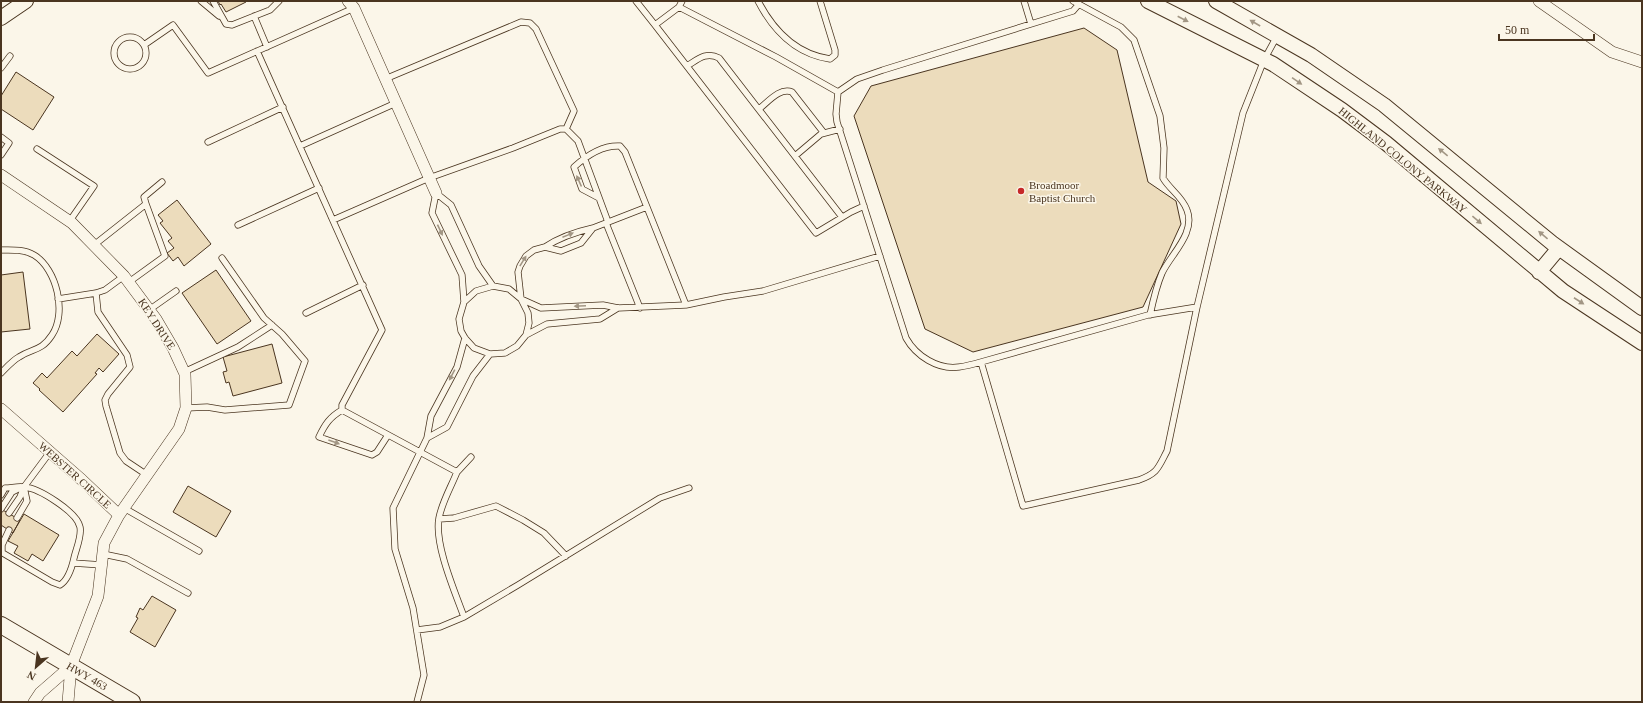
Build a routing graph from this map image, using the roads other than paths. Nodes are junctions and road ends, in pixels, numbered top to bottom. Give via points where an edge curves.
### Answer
1 (26, 1) edge
2 (201, 1) edge
3 (213, 1) edge
4 (279, 1) edge
5 (636, 1) edge
6 (682, 1) edge
7 (758, 1) edge
8 (820, 1) edge
9 (1024, 1) edge
10 (1073, 1) edge
11 (1148, 1) edge
12 (1216, 1) edge
13 (1539, 1) edge
14 (351, 4) edge
15 (1079, 4) junction
16 (679, 7) junction
17 (254, 16) junction
18 (1, 18) edge
19 (222, 19) junction
20 (1031, 24) junction
21 (655, 25) junction
22 (1277, 36) junction
23 (144, 45) junction
24 (267, 46) junction
25 (257, 51) junction
26 (10, 56) dead end
27 (1264, 60) junction
28 (1642, 62) edge
29 (687, 66) junction
30 (1, 68) edge
31 (385, 79) junction
32 (838, 92) junction
33 (396, 103) junction
34 (283, 108) junction
35 (759, 109) junction
36 (566, 129) junction
37 (840, 129) junction
38 (824, 133) junction
39 (1, 137) edge
40 (208, 142) dead end
41 (300, 146) junction
42 (37, 149) dead end
43 (1, 155) edge
44 (795, 156) junction
45 (584, 158) junction
46 (1, 176) edge
47 (429, 178) junction
48 (162, 182) dead end
49 (319, 188) junction
50 (436, 193) junction
51 (599, 198) junction
52 (146, 204) junction
53 (864, 206) junction
54 (647, 207) junction
55 (842, 217) junction
56 (333, 220) junction
57 (69, 222) junction
58 (607, 222) junction
59 (238, 225) dead end
60 (593, 228) junction
61 (94, 245) junction
62 (545, 247) junction
63 (1559, 248) junction
64 (1, 250) edge
65 (880, 256) junction
66 (222, 258) dead end
67 (1539, 272) junction
68 (127, 279) junction
69 (363, 285) junction
70 (493, 286) junction
71 (176, 291) dead end
72 (96, 294) junction
73 (58, 299) junction
74 (521, 299) junction
75 (464, 302) junction
76 (686, 305) junction
77 (1197, 307) junction
78 (618, 308) junction
79 (640, 308) junction
80 (1642, 308) edge
81 (149, 310) junction
82 (306, 313) dead end
83 (1150, 315) junction
84 (272, 325) junction
85 (526, 335) junction
86 (465, 338) junction
87 (1642, 343) edge
88 (490, 354) junction
89 (981, 362) junction
90 (184, 372) junction
91 (1, 373) edge
92 (186, 408) junction
93 (1, 409) edge
94 (342, 410) junction
95 (388, 435) junction
96 (427, 438) junction
97 (50, 452) junction
98 (420, 452) junction
99 (471, 457) dead end
100 (458, 472) junction
101 (147, 475) junction
102 (24, 487) junction
103 (689, 488) dead end
104 (1, 495) edge
105 (1, 509) edge
106 (121, 512) junction
107 (9, 514) dead end
108 (17, 518) dead end
109 (439, 519) junction
110 (9, 530) dead end
111 (199, 551) dead end
112 (1, 552) edge
113 (103, 554) junction
114 (566, 556) junction
115 (73, 563) junction
116 (102, 565) junction
117 (188, 593) dead end
118 (464, 617) junction
119 (1, 625) edge
120 (418, 630) junction
121 (71, 666) junction
122 (34, 702) edge
123 (68, 702) edge
124 (132, 702) edge
125 (417, 702) edge

1 - 18 street
2 - 19 lane
3 - 19 lane
4 - 17 lane via 270,10
5 - 21 lane
6 - 16 lane
7 - 8 lane via 769,20 789,41 812,55 830,59 835,55 835,50
9 - 20 lane
10 - 15 lane
11 -> 27 street, HIGHLAND COLONY PARKWAY
22 -> 12 street
13 - 28 street via 1612,52
14 - 24 lane
14 - 31 street
15 - 20 lane via 1073,11
15 - 83 lane via 1121,27 1134,40 1160,116 1164,148 1163,178 1188,211 1186,232 1160,278
16 - 21 lane
16 - 32 lane
17 - 19 lane via 232,25 226,24
17 - 24 lane
20 - 32 lane via 857,79
21 - 29 lane
22 - 27 lane
63 -> 22 street via 1384,105 1311,55
23 - 23 lane via 145,61 135,68 124,68 116,60 114,49 121,40 135,37
23 - 25 lane via 173,25 208,73
24 - 25 lane
25 - 34 lane
26 - 30 lane
27 -> 67 street, HIGHLAND COLONY PARKWAY via 1342,110 1386,143
27 - 77 lane via 1243,113
29 - 35 lane via 704,56 719,58
29 - 55 lane via 816,233
31 - 33 street
31 - 36 lane via 521,22 530,23 536,29 574,110
32 - 37 lane via 836,114
33 - 41 lane
33 - 47 street
34 - 40 lane
34 - 41 lane
35 - 38 lane via 779,93 787,90 792,92
35 - 44 lane
36 - 45 lane via 578,141
36 - 47 lane via 560,129
37 - 38 lane
37 - 53 lane
38 - 44 lane
39 - 43 lane via 9,143
41 - 49 lane
42 - 57 lane via 94,186
44 - 55 lane
45 - 51 lane
51 -> 45 lane via 582,189 574,171 574,167
45 - 54 lane via 610,145 620,146 625,152
46 - 57 street, KEY DRIVE
47 - 50 street
47 - 56 lane
48 - 52 lane via 144,197
49 - 56 lane
49 - 59 lane
50 - 70 lane via 451,205 479,266
50 -> 75 lane via 432,213 462,275
51 - 58 lane
52 - 61 lane
52 - 68 lane via 164,256
53 - 55 lane
53 - 65 lane
54 - 58 lane
54 - 76 lane
56 - 69 lane
57 - 61 street, KEY DRIVE
58 - 60 lane
58 - 79 lane
62 -> 60 lane via 576,232
60 - 62 lane via 581,243 561,251
61 - 68 street, KEY DRIVE
74 -> 62 lane via 518,272 520,266 526,256
63 - 67 street
63 - 80 street
64 - 73 lane via 27,252 42,262 50,271
65 - 76 lane via 763,291
65 - 89 lane via 911,347 928,360 943,367 959,367
66 - 84 lane via 264,318
67 -> 87 street, HIGHLAND COLONY PARKWAY via 1563,291
68 - 72 lane
68 - 81 street, KEY DRIVE
69 - 82 lane
69 - 94 lane via 382,330 342,404
70 - 74 lane via 509,289
70 - 75 lane via 476,291
71 - 81 lane
72 - 73 lane
72 - 101 lane via 98,312 128,355 130,367 108,394 106,406 120,453 126,461
73 - 91 lane via 59,308 52,335 43,345 20,356
78 -> 74 lane via 603,305 541,308
74 - 85 lane via 528,313
75 - 86 lane via 460,319 461,331
76 - 79 lane
77 - 83 lane
77 - 89 lane via 1167,450 1151,476 1138,480 1023,506
78 - 79 lane
78 - 85 lane via 600,319 547,324
81 - 90 street, KEY DRIVE via 173,348
83 - 89 lane
84 - 90 lane via 238,346
84 - 92 lane via 305,361 289,405 225,410 207,407
85 - 88 lane via 517,346 505,353
86 - 88 lane via 474,348
86 -> 96 lane via 457,367 431,416
88 - 96 lane via 473,376 447,427
90 - 92 street, KEY DRIVE
92 - 101 street, KEY DRIVE via 179,429
93 - 97 street, WEBSTER CIRCLE
94 - 95 lane
94 -> 95 lane via 326,422 319,437 372,455 377,452
95 - 98 lane
96 - 98 lane
97 - 102 lane
97 - 106 street, WEBSTER CIRCLE
98 - 100 lane
98 - 120 lane via 393,508 395,549
99 - 100 lane
100 - 109 lane via 444,501
101 - 106 street, KEY DRIVE
102 - 104 lane via 5,488
102 - 105 lane via 12,492
102 - 107 lane
102 - 108 lane via 27,501
102 - 115 lane via 60,504 78,521 80,533
103 - 114 lane via 660,498
106 - 111 lane
106 - 113 street, WEBSTER CIRCLE via 104,543
109 - 114 lane via 454,518 496,506 544,533
109 - 118 lane via 439,537
110 - 112 lane
112 - 115 lane via 60,585
113 - 116 street, WEBSTER CIRCLE
113 - 117 lane via 127,559
114 - 118 lane
115 - 116 lane
116 - 121 street, WEBSTER CIRCLE via 98,596
118 - 120 lane via 440,627
119 - 121 main road, HWY 463
120 - 125 lane via 424,675
121 - 122 street via 40,693
121 - 123 street
121 - 124 main road, HWY 463

